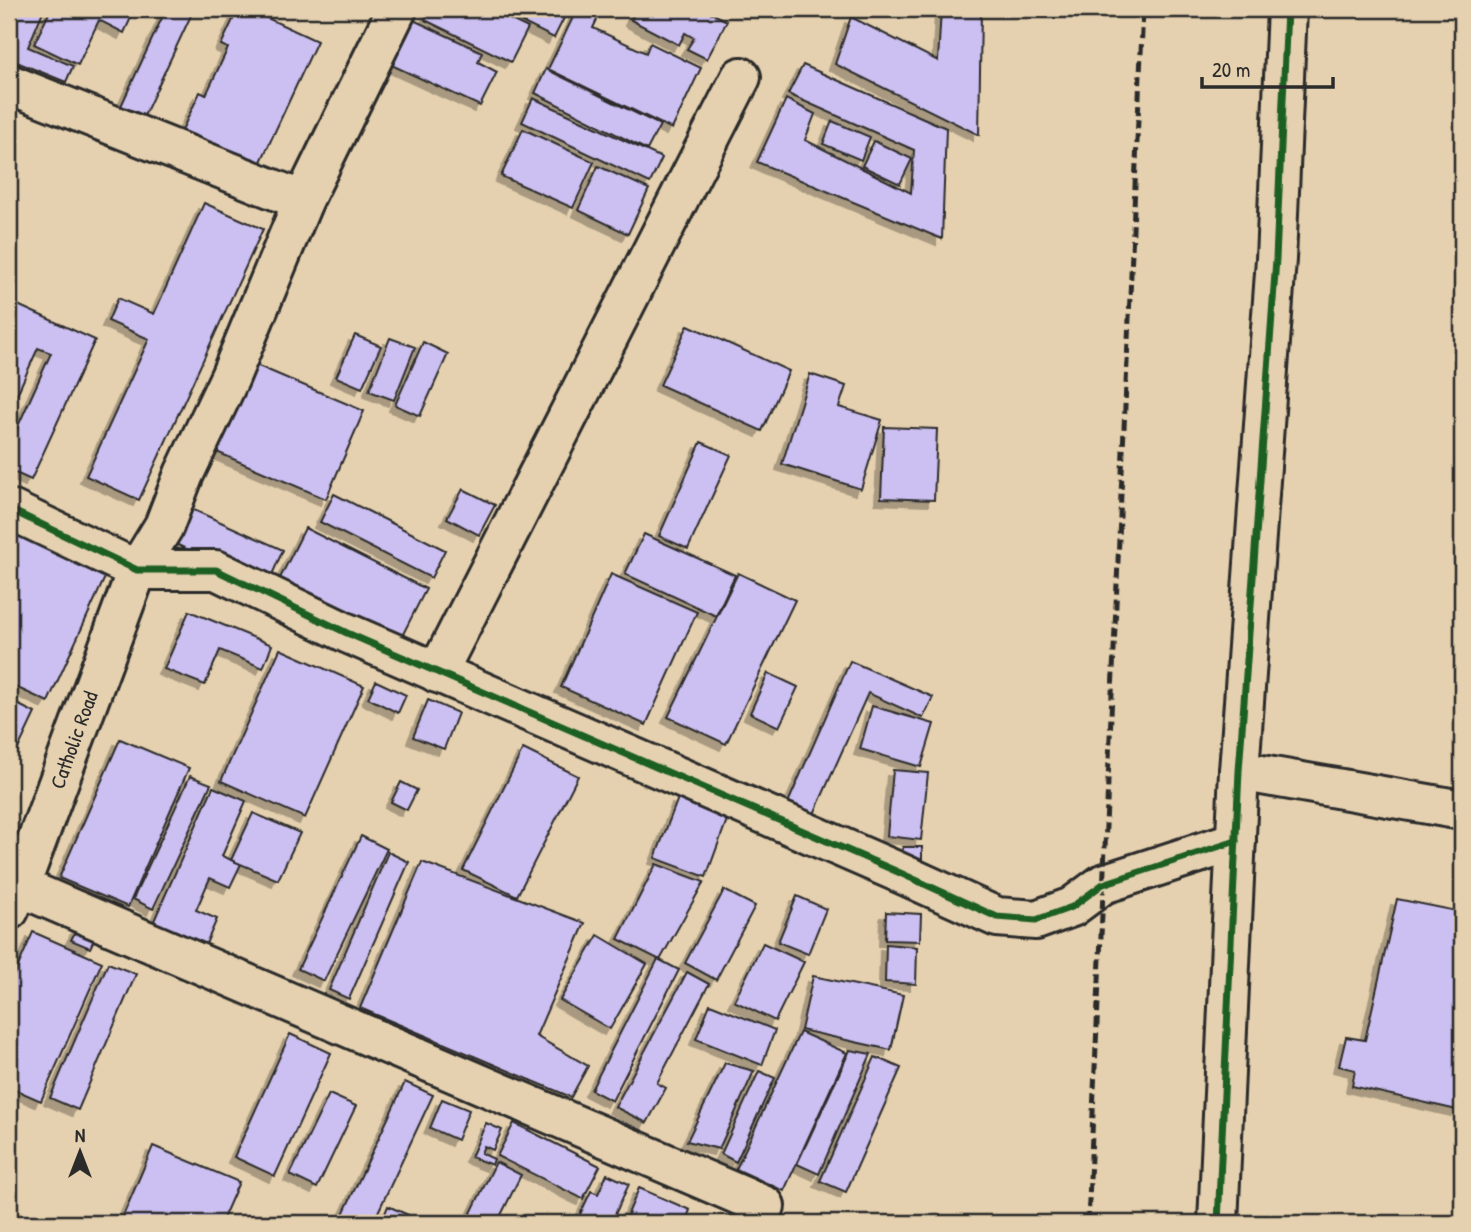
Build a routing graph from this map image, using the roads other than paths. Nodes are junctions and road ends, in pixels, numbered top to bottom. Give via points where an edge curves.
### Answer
1 (397, 9) edge
2 (1287, 9) edge
3 (741, 77) dead end
4 (9, 84) edge
5 (303, 201) junction
6 (9, 509) edge
7 (137, 570) junction
8 (437, 673) junction
9 (1239, 771) junction
10 (1462, 810) edge
11 (1236, 841) junction
12 (12, 893) edge
13 (765, 1206) dead end
14 (1218, 1223) edge

1 - 5 street, Catholic Road
2 - 9 street via 1276,259
3 - 8 street
4 - 5 street
5 - 7 street, Catholic Road via 164,526
6 - 7 street
7 - 8 street via 216,570
7 - 12 street, Catholic Road
8 - 11 street via 997,917 1036,920 1072,907 1103,884
9 - 10 street
9 - 11 street
11 - 14 street
12 - 13 street

